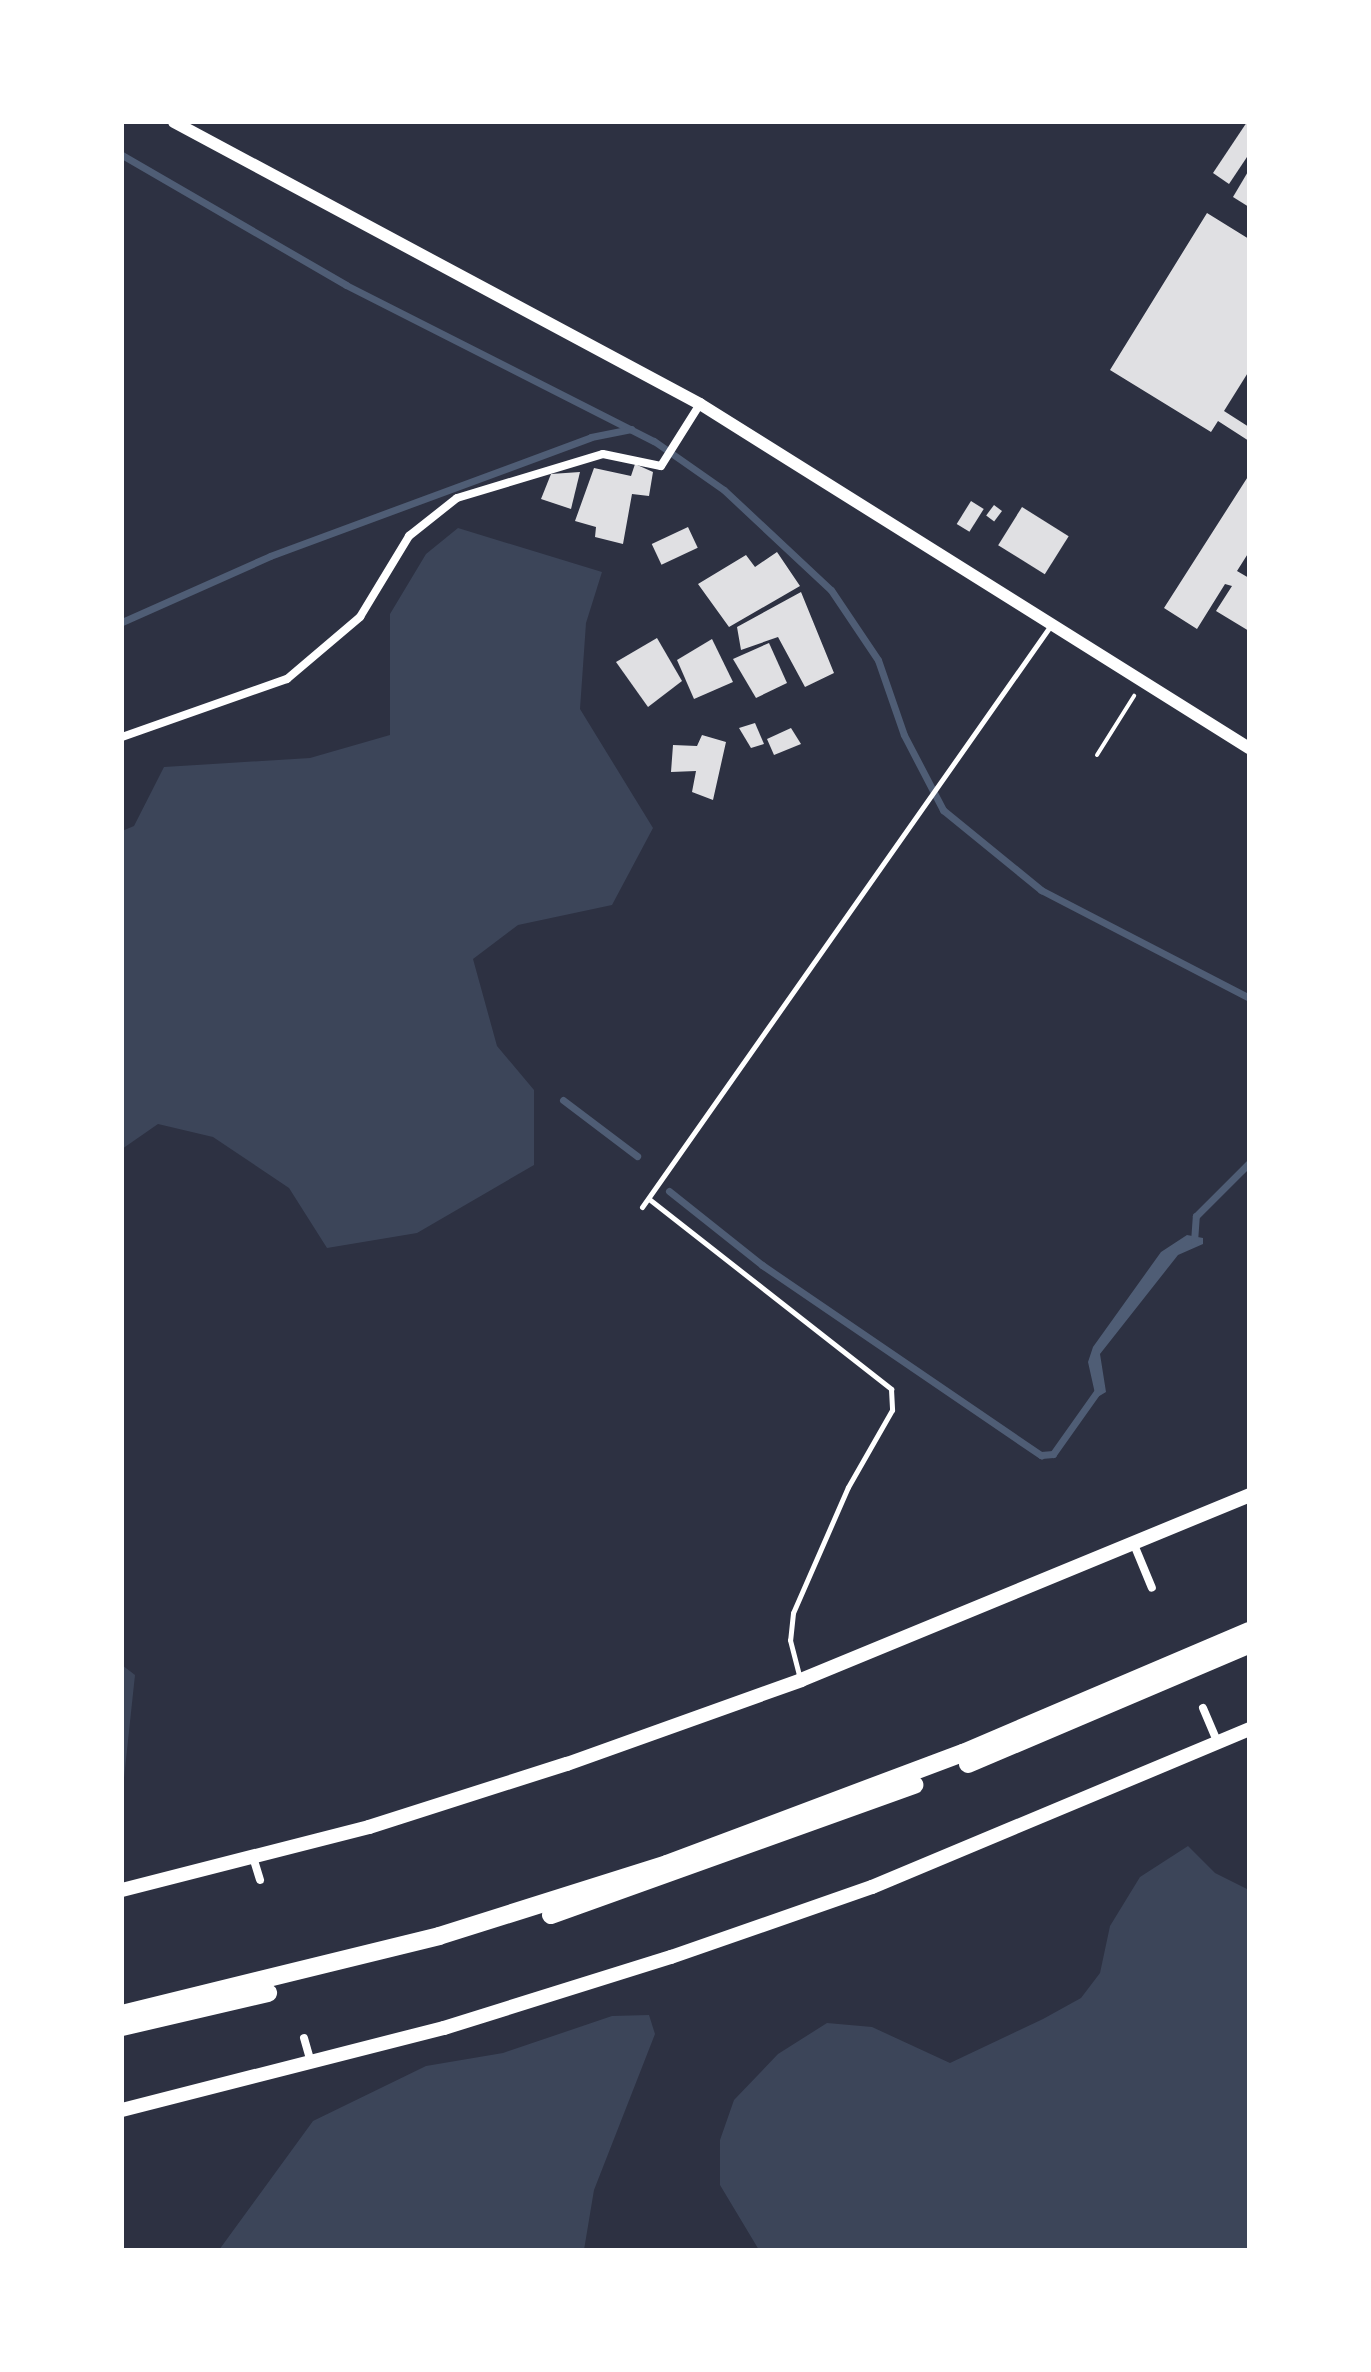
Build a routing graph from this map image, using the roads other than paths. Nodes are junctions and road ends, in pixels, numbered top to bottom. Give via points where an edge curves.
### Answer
1 (174, 122) edge
2 (700, 404) junction
3 (1052, 622) junction
4 (122, 737) edge
5 (1249, 748) edge
6 (649, 1199) junction
7 (642, 1207) dead end
8 (1249, 1495) edge
9 (1135, 1547) junction
10 (1152, 1588) dead end
11 (1249, 1631) edge
12 (1249, 1645) edge
13 (801, 1680) junction
14 (1203, 1708) dead end
15 (1249, 1729) edge
16 (1219, 1744) junction
17 (253, 1857) junction
18 (260, 1880) dead end
19 (122, 1890) edge
20 (205, 1996) junction
21 (244, 2000) junction
22 (122, 2008) edge
23 (122, 2014) edge
24 (122, 2027) edge
25 (122, 2034) edge
26 (304, 2038) dead end
27 (311, 2064) junction
28 (122, 2110) edge

1 - 2 street
2 - 3 street
2 - 4 street via 661,466 592,456 457,498 409,536 360,617 287,679
3 - 5 street
3 - 6 lane via 914,828
6 - 7 lane
6 - 13 lane via 891,1389 892,1410 848,1487 793,1613 790,1640
8 - 9 main road
9 - 10 street
9 - 13 main road
11 - 20 highway via 963,1753 667,1864 501,1918
12 - 21 highway via 716,1861 529,1922
13 - 17 main road via 553,1769
14 - 16 street
15 - 16 main road
16 - 27 main road via 872,1887 655,1962
17 - 18 street
17 - 19 main road
20 - 22 highway
20 - 23 highway
21 - 24 highway
21 - 25 highway
26 - 27 street
27 - 28 main road

